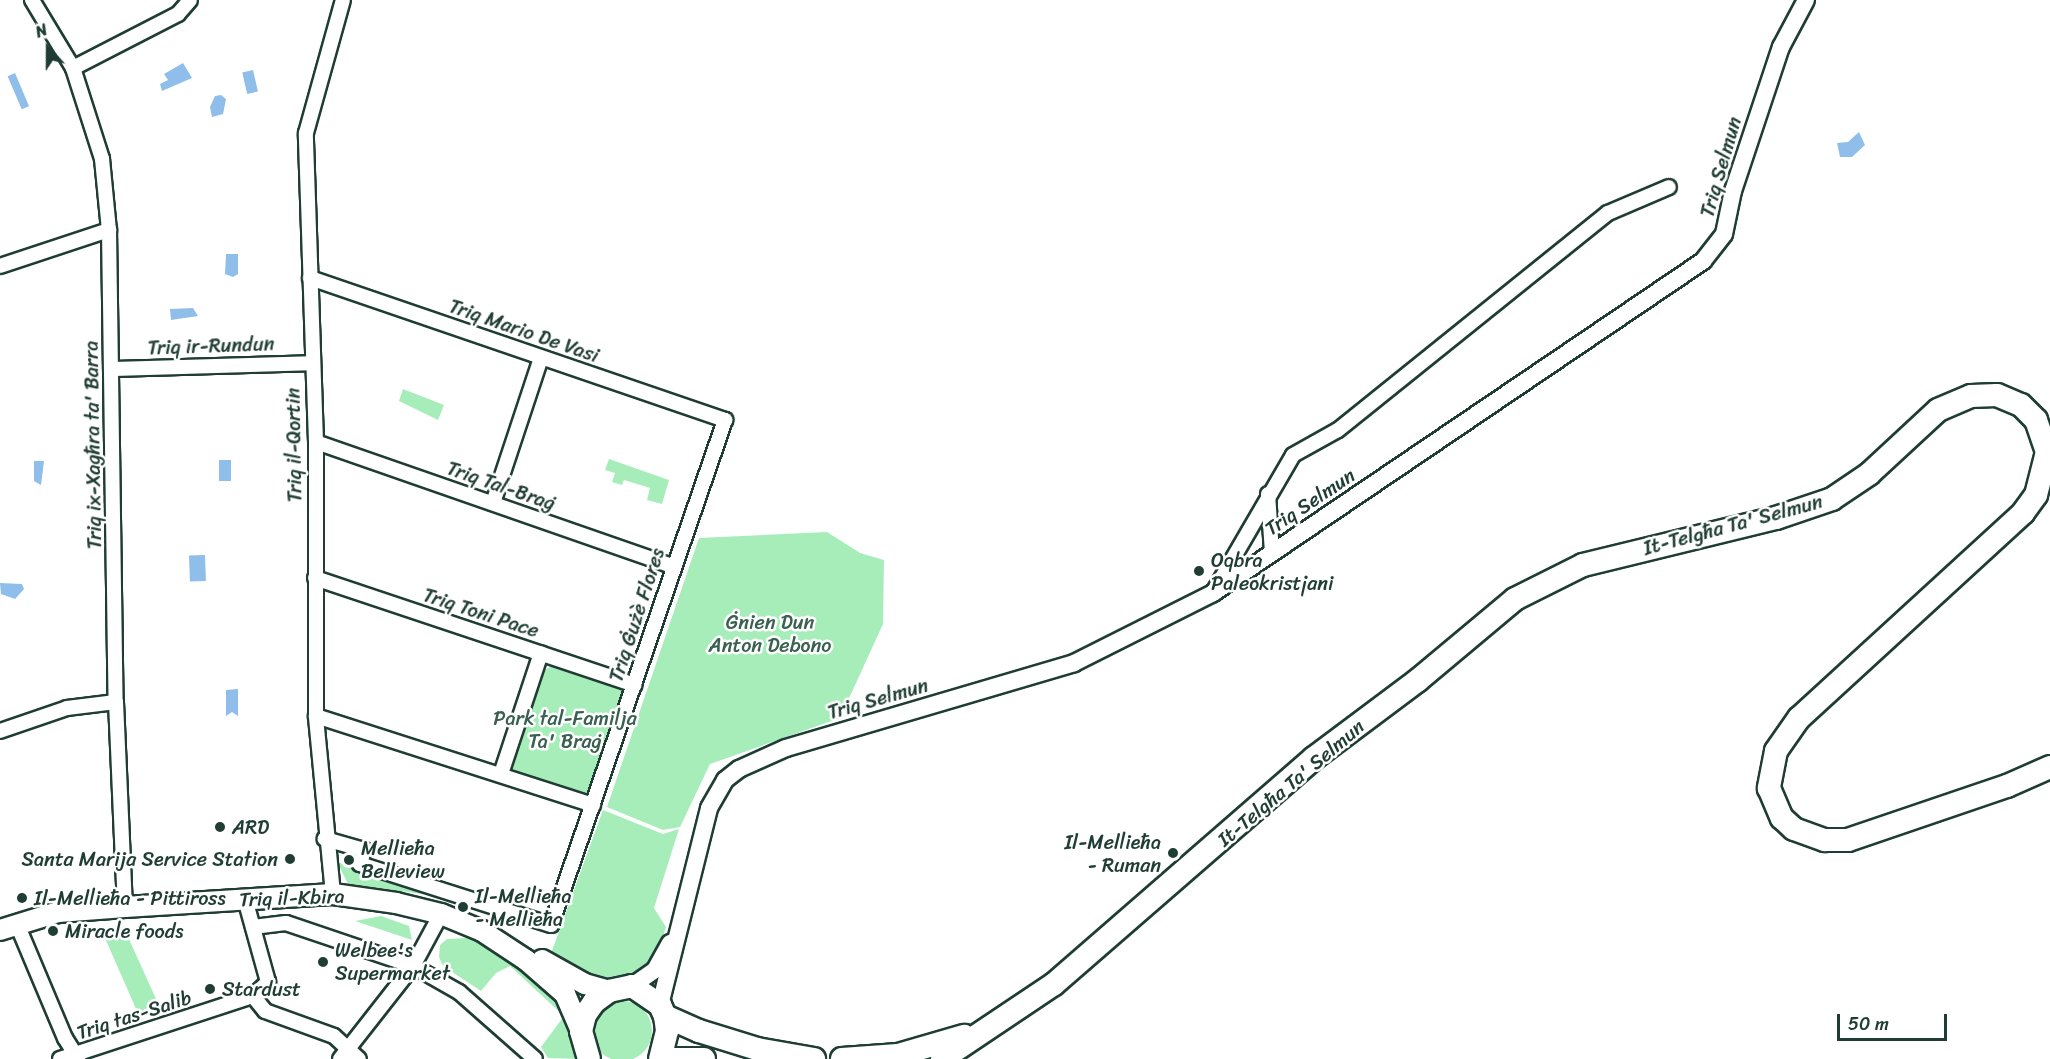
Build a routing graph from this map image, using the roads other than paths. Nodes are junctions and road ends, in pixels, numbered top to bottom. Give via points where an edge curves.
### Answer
1 (32, 0) edge
2 (190, 0) edge
3 (343, 0) edge
4 (1806, 0) edge
5 (73, 68) junction
6 (1670, 187) dead end
7 (109, 230) junction
8 (0, 266) edge
9 (310, 279) junction
10 (542, 358) junction
11 (311, 363) junction
12 (112, 369) junction
13 (725, 420) joint
14 (316, 442) junction
15 (1268, 494) junction
16 (493, 504) junction
17 (1272, 554) junction
18 (674, 567) junction
19 (315, 578) junction
20 (1213, 593) junction
21 (541, 653) junction
22 (635, 685) junction
23 (116, 702) junction
24 (316, 716) junction
25 (0, 731) edge
26 (2050, 767) edge
27 (501, 774) junction
28 (593, 805) junction
29 (325, 839) junction
30 (333, 894) junction
31 (244, 899) junction
32 (125, 907) junction
33 (441, 914) junction
34 (8, 927) edge
35 (253, 927) junction
36 (678, 929) junction
37 (413, 966) junction
38 (632, 986) junction
39 (609, 991) junction
40 (253, 996) junction
41 (663, 1010) junction
42 (996, 1024) junction
43 (581, 1031) junction
44 (350, 1056) edge
45 (71, 1058) edge
46 (535, 1059) edge
47 (589, 1059) edge
48 (660, 1059) edge
49 (667, 1059) edge
50 (704, 1059) edge
51 (814, 1059) edge
52 (842, 1059) edge
53 (942, 1059) edge

1 - 5 street, Triq ix-Xagħra ta' Barra
2 - 5 street via 178,14
3 - 9 street, Triq il-Qortin via 306,133
4 - 17 street, Triq Selmun via 1780,47 1733,191 1724,234 1703,261
5 - 7 street, Triq ix-Xagħra ta' Barra via 102,159
6 - 15 street via 1608,213 1338,430 1293,455
7 - 8 street
7 - 12 street, Triq ix-Xagħra ta' Barra
9 - 10 street, Triq Mario De Vasi
9 - 11 street, Triq il-Qortin
10 - 13 street, Triq Mario De Vasi
10 - 16 street
11 - 12 street, Triq ir-Rundun
11 - 14 street, Triq il-Qortin
12 - 23 street, Triq ix-Xagħra ta' Barra
13 - 18 street, Triq Ġużè Flores
14 - 16 street, Triq Tal-Braġ
14 - 19 street, Triq il-Qortin
15 - 17 street
15 - 20 street
16 - 18 street, Triq Tal-Braġ
17 - 20 street, Triq Selmun
18 - 22 street, Triq Ġużè Flores
19 - 21 street, Triq Toni Pace
19 - 24 street, Triq il-Qortin
20 - 36 street, Triq Selmun via 1074,663 786,748 739,769 725,780 709,808
21 - 22 street, Triq Toni Pace
21 - 27 street
22 - 28 street, Triq Ġużè Flores
23 - 25 street via 67,708
23 - 32 street, Triq ix-Xagħra ta' Barra
24 - 27 street
24 - 29 street, Triq il-Qortin
26 - 42 main road, It-Telgħa Ta' Selmun via 1848,840 1825,840 1794,829 1782,818 1769,788 1776,751 1799,718 2023,513 2036,495 2047,452 2036,420 2021,405 1997,395 1971,396 1938,410 1869,474 1832,499 1776,518 1583,565 1515,599 1417,681 1314,758 1107,941
27 - 28 street
28 - 29 street, Triq Ġużè Flores via 551,925 360,864 364,850
29 - 30 street, Triq il-Qortin
30 - 31 main road, Triq il-Kbira
30 - 33 main road, Triq il-Kbira
31 - 32 main road, Triq il-Kbira
31 - 35 street
32 - 34 main road, Triq il-Kbira via 58,912
33 - 37 street
33 - 39 main road, Triq il-Kbira via 461,915 585,984
33 - 43 main road, Triq il-Kbira via 482,932 551,978 565,994
34 - 45 street
35 - 37 street via 286,923
35 - 40 street via 268,982
36 - 38 street, Triq Selmun via 655,970
36 - 41 street, Triq Selmun
37 - 44 street
37 - 46 street via 459,992
38 - 39 main road
38 - 41 main road
39 - 43 main road via 594,1002
40 - 44 street via 266,1011 334,1036
40 - 45 street, Triq tas-Salib
41 - 48 main road via 667,1031
41 - 51 main road via 757,1049
42 - 52 main road, It-Telgħa Ta' Selmun via 898,1055
42 - 53 main road, It-Telgħa Ta' Selmun
43 - 47 main road
49 - 50 main road

